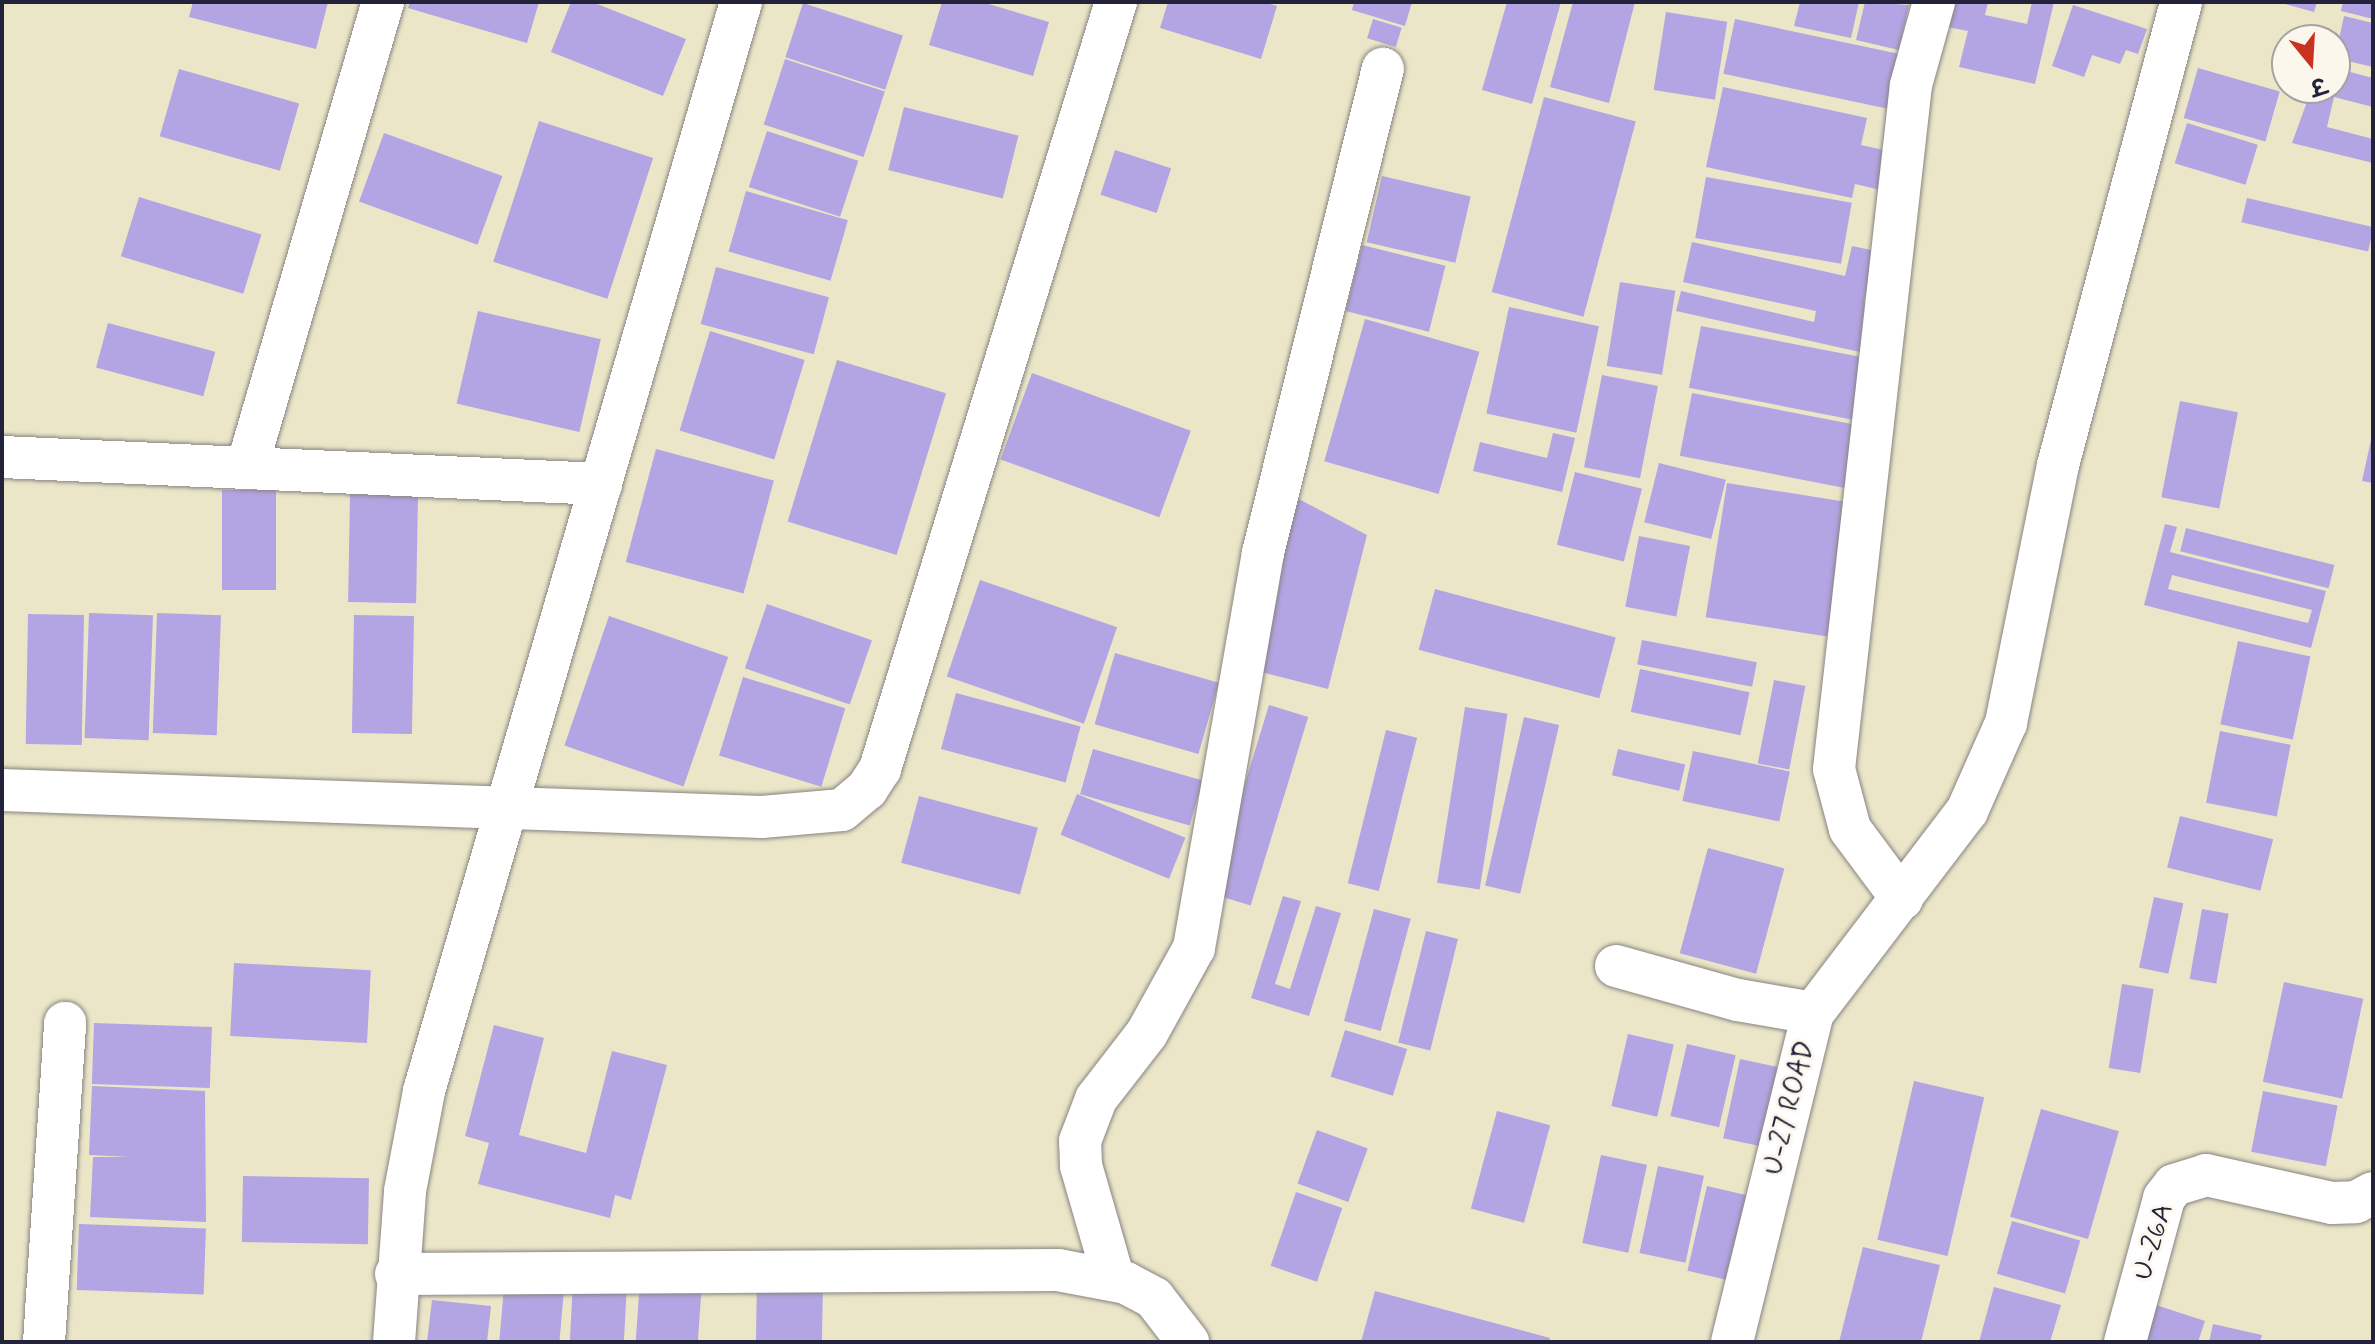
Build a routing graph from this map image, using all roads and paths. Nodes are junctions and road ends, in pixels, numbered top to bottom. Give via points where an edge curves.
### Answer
1 (383, 2) edge
2 (741, 2) edge
3 (1116, 2) edge
4 (1934, 2) edge
5 (2181, 2) edge
6 (1383, 69) dead end
7 (2, 457) edge
8 (247, 467) junction
9 (601, 484) junction
10 (2, 790) edge
11 (508, 805) junction
12 (1902, 899) junction
13 (1616, 966) dead end
14 (1813, 1013) junction
15 (65, 1023) dead end
16 (2364, 1198) edge
17 (396, 1274) junction
18 (1114, 1280) junction
19 (44, 1342) edge
20 (394, 1342) edge
21 (1188, 1342) edge
22 (1732, 1342) edge
23 (2125, 1342) edge

1 - 8 street
2 - 9 street
3 - 11 street via 880,769 867,789 842,810 762,817
4 - 12 street via 1911,85 1834,769 1850,829
5 - 12 street, U-27 ROAD via 2058,465 2006,723 1967,811
6 - 18 street via 1263,553 1194,948 1147,1033 1096,1099 1080,1141 1081,1166
7 - 8 street
8 - 9 street
9 - 11 street
10 - 11 street
11 - 17 street via 424,1091
12 - 14 street, U-27 ROAD
13 - 14 street via 1738,1000
14 - 22 street, U-27 ROAD
15 - 19 street
16 - 23 street, U-26A via 2332,1203 2206,1175 2174,1185 2164,1198
17 - 18 street via 1058,1270
17 - 20 street
18 - 21 street via 1154,1298

